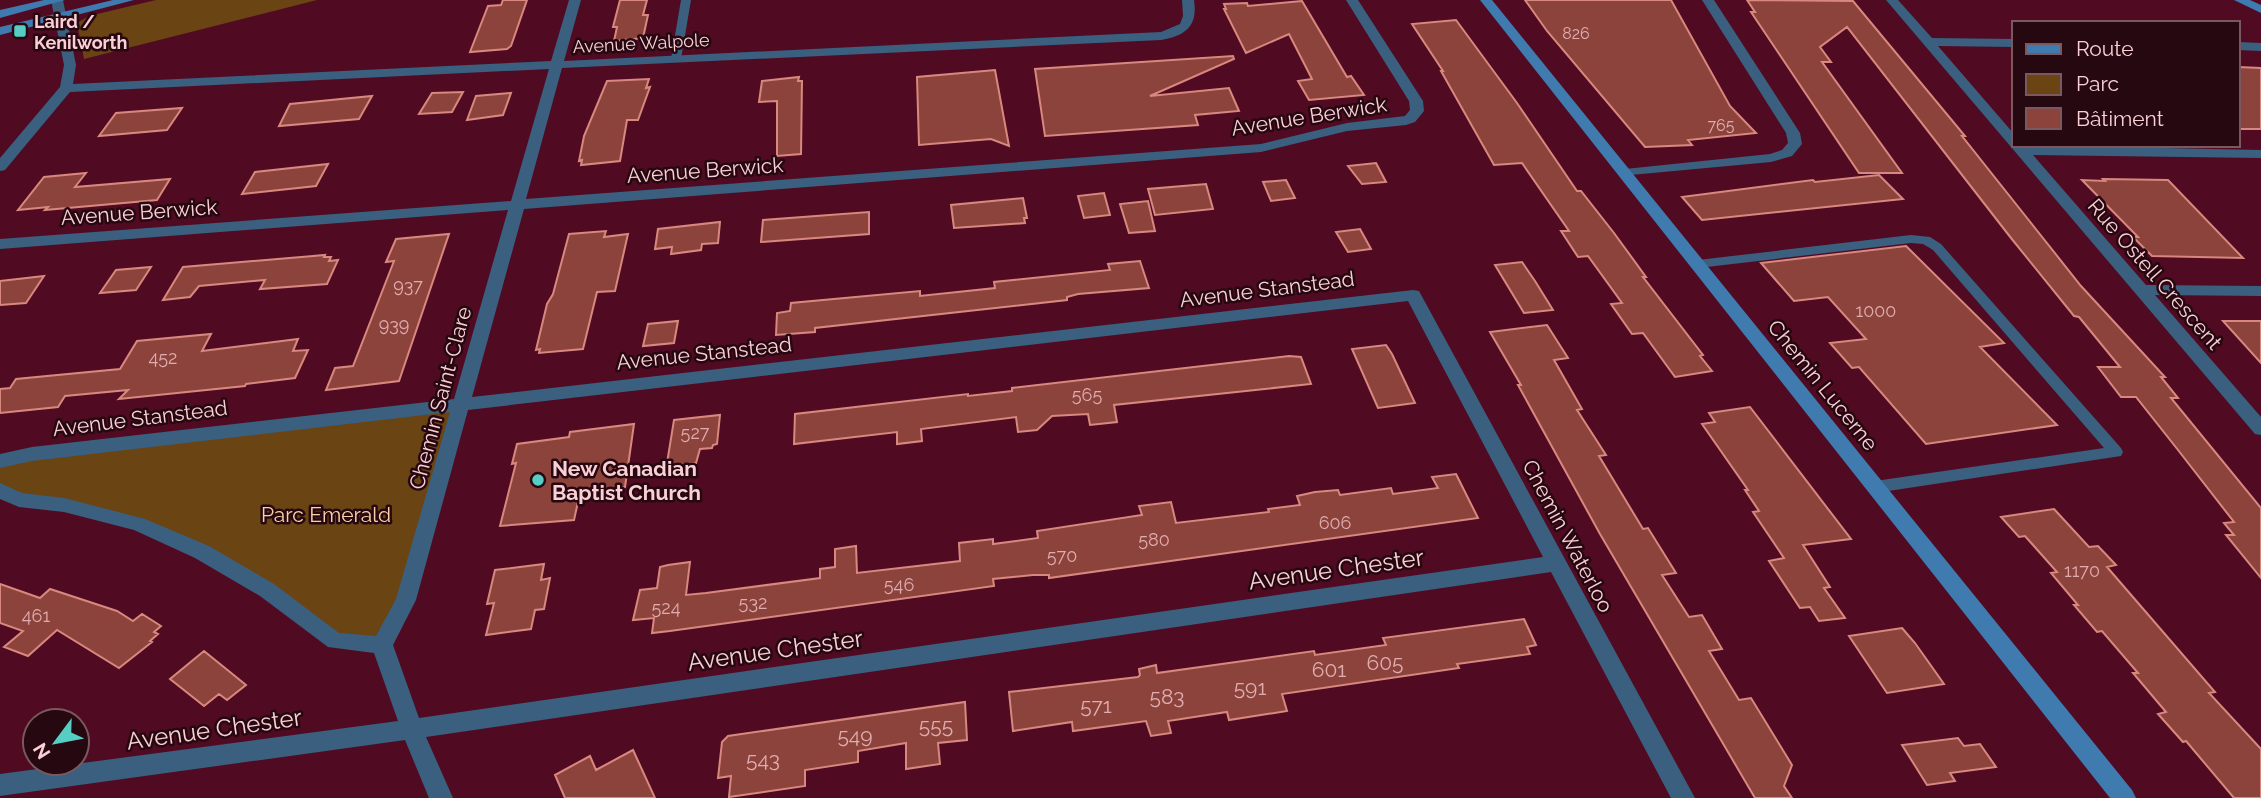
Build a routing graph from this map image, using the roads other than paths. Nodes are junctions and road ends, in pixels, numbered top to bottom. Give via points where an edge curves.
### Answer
1 (58, 0) edge
2 (128, 0) edge
3 (575, 0) edge
4 (686, 0) edge
5 (1188, 0) edge
6 (1352, 0) edge
7 (1486, 0) edge
8 (1708, 0) edge
9 (1892, 0) edge
10 (2240, 0) edge
11 (2261, 9) edge
12 (0, 14) edge
13 (60, 16) junction
14 (0, 31) edge
15 (1929, 42) junction
16 (2012, 43) edge
17 (2240, 46) edge
18 (2261, 47) edge
19 (676, 59) junction
20 (558, 64) junction
21 (66, 88) junction
22 (2012, 139) edge
23 (2019, 147) edge
24 (2048, 147) edge
25 (2261, 154) edge
26 (0, 167) edge
27 (1625, 173) junction
28 (517, 205) junction
29 (0, 244) edge
30 (1698, 264) junction
31 (2141, 290) junction
32 (2261, 291) edge
33 (1413, 295) joint
34 (462, 403) junction
35 (2261, 429) edge
36 (0, 461) edge
37 (1875, 487) junction
38 (0, 490) edge
39 (1557, 563) junction
40 (382, 645) junction
41 (412, 729) junction
42 (0, 785) edge
43 (441, 798) edge
44 (1683, 798) edge
45 (2124, 798) edge

1 - 12 main road
1 - 13 street
2 - 13 main road
3 - 20 street, Chemin Saint-Clare
4 - 19 lane
5 - 19 street, Avenue Walpole via 1188,27 1161,36
6 - 28 street, Avenue Berwick via 1416,101 1417,111 1410,119 1347,127 1261,148
7 - 27 main road, Chemin Lucerne
8 - 27 street via 1793,133 1795,144 1787,153 1771,158
9 - 15 street, Rue Ostell Crescent
10 - 11 main road
13 - 14 main road
13 - 21 street via 70,65
15 - 16 street
15 - 22 street, Rue Ostell Crescent
17 - 18 street
19 - 20 street, Avenue Walpole
20 - 21 street, Avenue Walpole
20 - 28 street, Chemin Saint-Clare
21 - 26 street
23 - 31 street, Rue Ostell Crescent
24 - 25 street
27 - 30 main road, Chemin Lucerne
28 - 29 street, Avenue Berwick
28 - 34 street, Chemin Saint-Clare
30 - 37 main road, Chemin Lucerne
30 - 37 lane via 1926,240 1937,247 2116,452
31 - 32 street
31 - 35 street, Rue Ostell Crescent
33 - 34 street, Avenue Stanstead
33 - 39 street, Chemin Waterloo
34 - 36 street, Avenue Stanstead
34 - 40 street, Chemin Saint-Clare via 406,600
37 - 45 main road, Chemin Lucerne
38 - 40 street via 19,500 64,505 138,524 202,552 267,590 335,641
39 - 41 street, Avenue Chester
39 - 44 street, Chemin Waterloo
40 - 41 street
41 - 42 street, Avenue Chester
41 - 43 street

